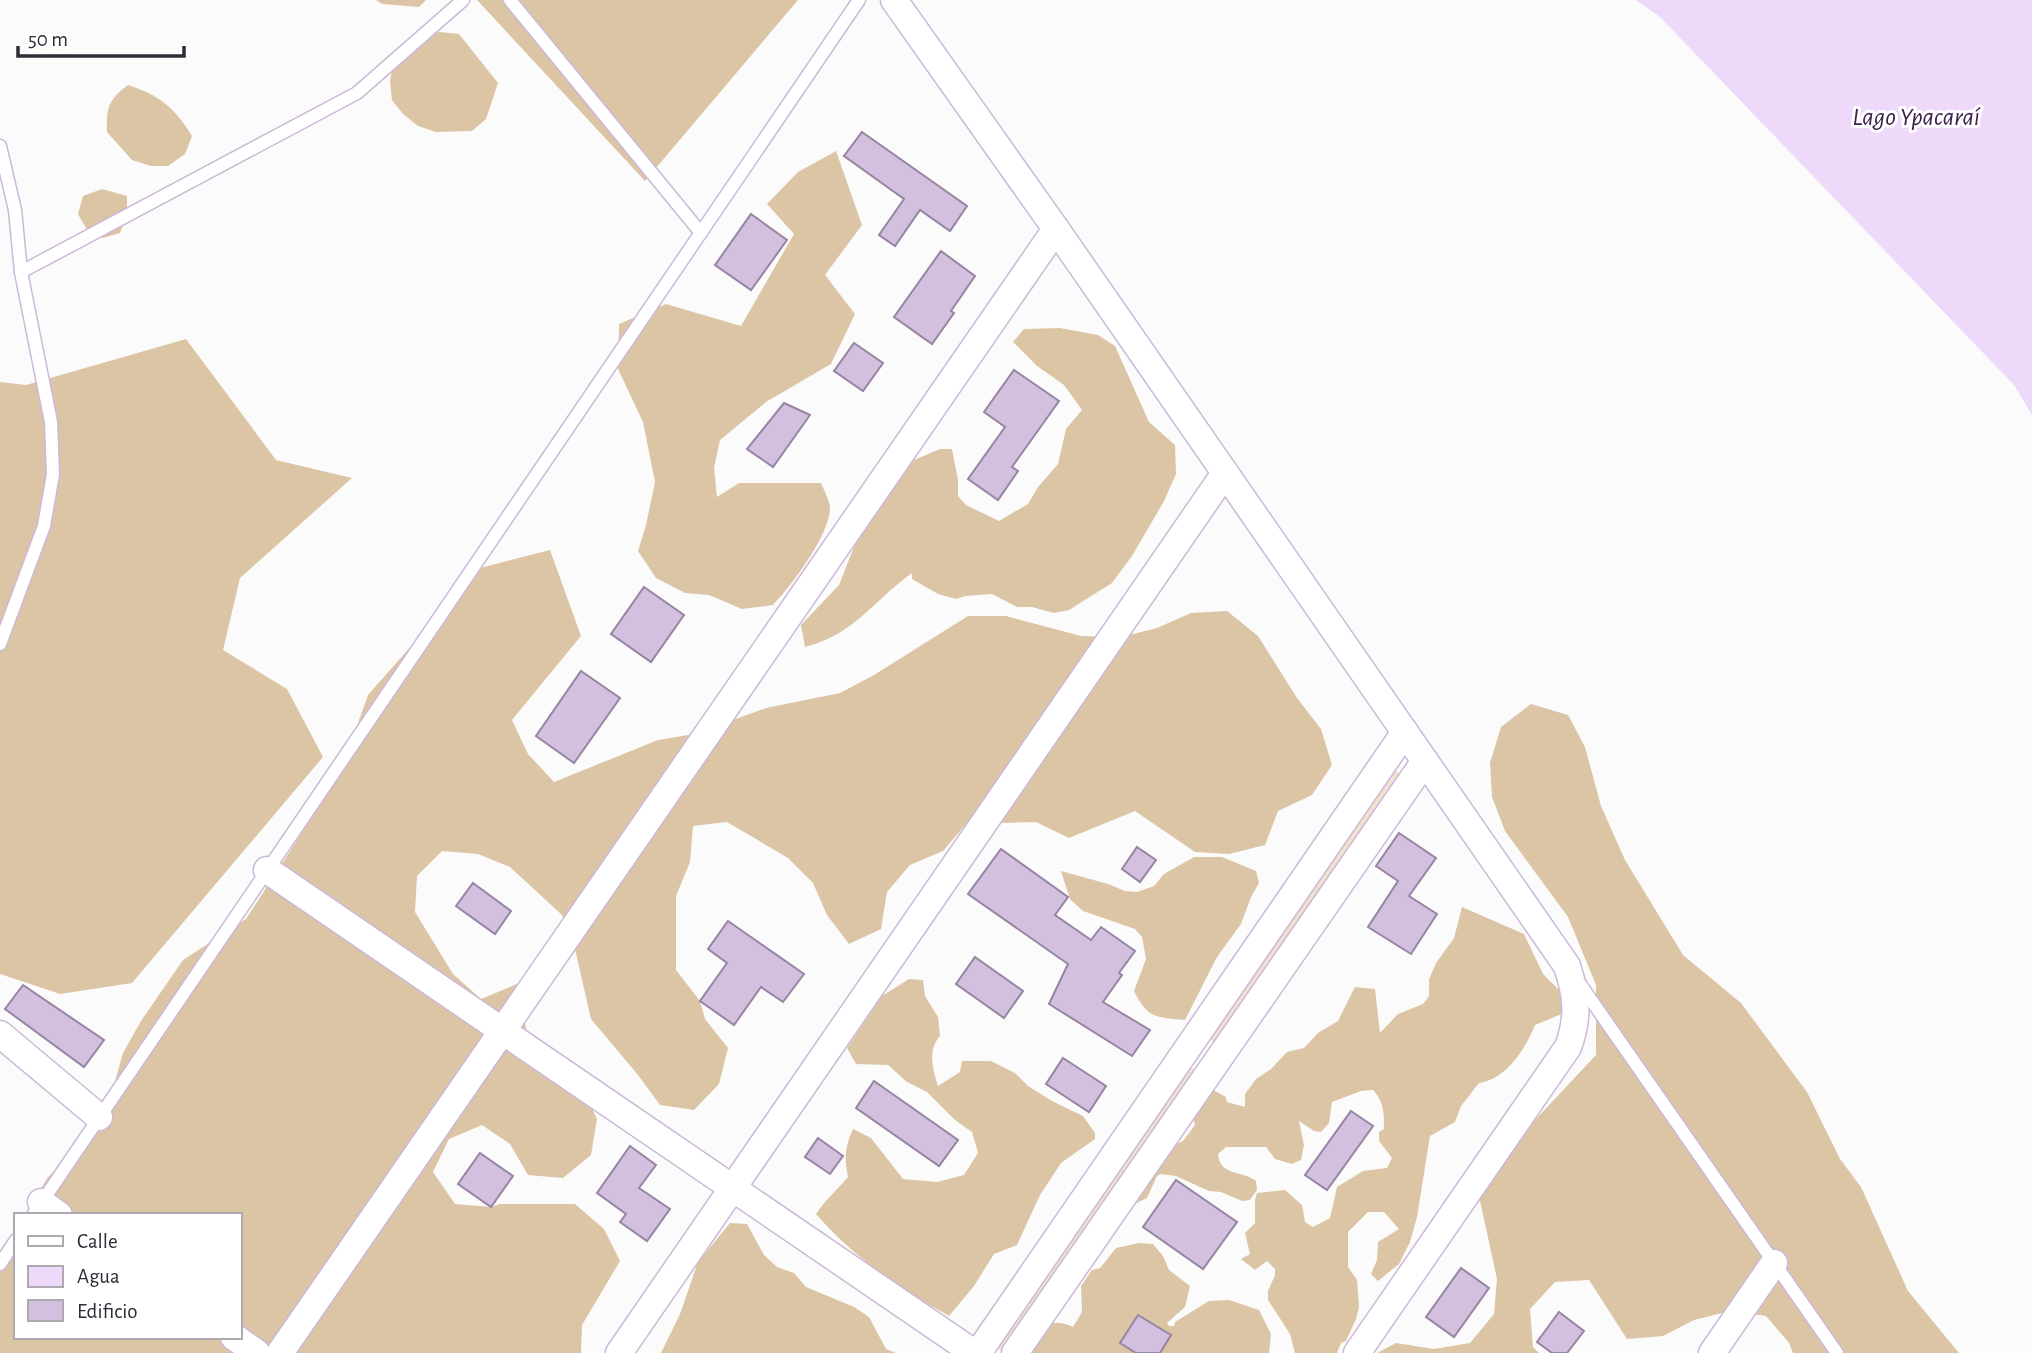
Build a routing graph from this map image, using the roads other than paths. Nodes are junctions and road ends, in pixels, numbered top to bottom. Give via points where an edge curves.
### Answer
1 (463, 0) edge
2 (510, 0) edge
3 (859, 0) edge
4 (894, 0) edge
5 (0, 146) edge
6 (1056, 229) junction
7 (701, 233) junction
8 (21, 272) junction
9 (1225, 473) junction
10 (0, 644) edge
11 (1405, 732) junction
12 (1425, 761) junction
13 (267, 870) junction
14 (1567, 966) junction
15 (502, 1031) junction
16 (0, 1034) edge
17 (1202, 1054) junction
18 (99, 1118) junction
19 (732, 1188) junction
20 (45, 1211) edge
21 (14, 1243) edge
22 (1774, 1263) junction
23 (0, 1264) edge
24 (237, 1339) edge
25 (257, 1353) edge
26 (280, 1353) edge
27 (619, 1353) edge
28 (976, 1353) edge
29 (1015, 1353) edge
30 (1357, 1353) edge
31 (1712, 1353) edge
32 (1837, 1353) edge

1 - 8 lane via 357,93
2 - 7 lane
3 - 7 lane
4 - 6 street
5 - 8 lane via 15,210
6 - 9 street
6 - 15 street
7 - 13 lane
8 - 10 lane via 51,422 52,474 44,526
9 - 11 street
9 - 19 street
11 - 12 street
11 - 17 street
12 - 14 street
12 - 17 street
13 - 15 street
13 - 18 lane
14 - 22 lane
14 - 30 street via 1577,1007 1568,1047
15 - 19 street
15 - 26 street
16 - 18 street
17 - 28 street
17 - 29 street
18 - 20 lane
19 - 27 street
19 - 28 street
21 - 23 lane
22 - 31 street
22 - 32 lane
24 - 25 street

